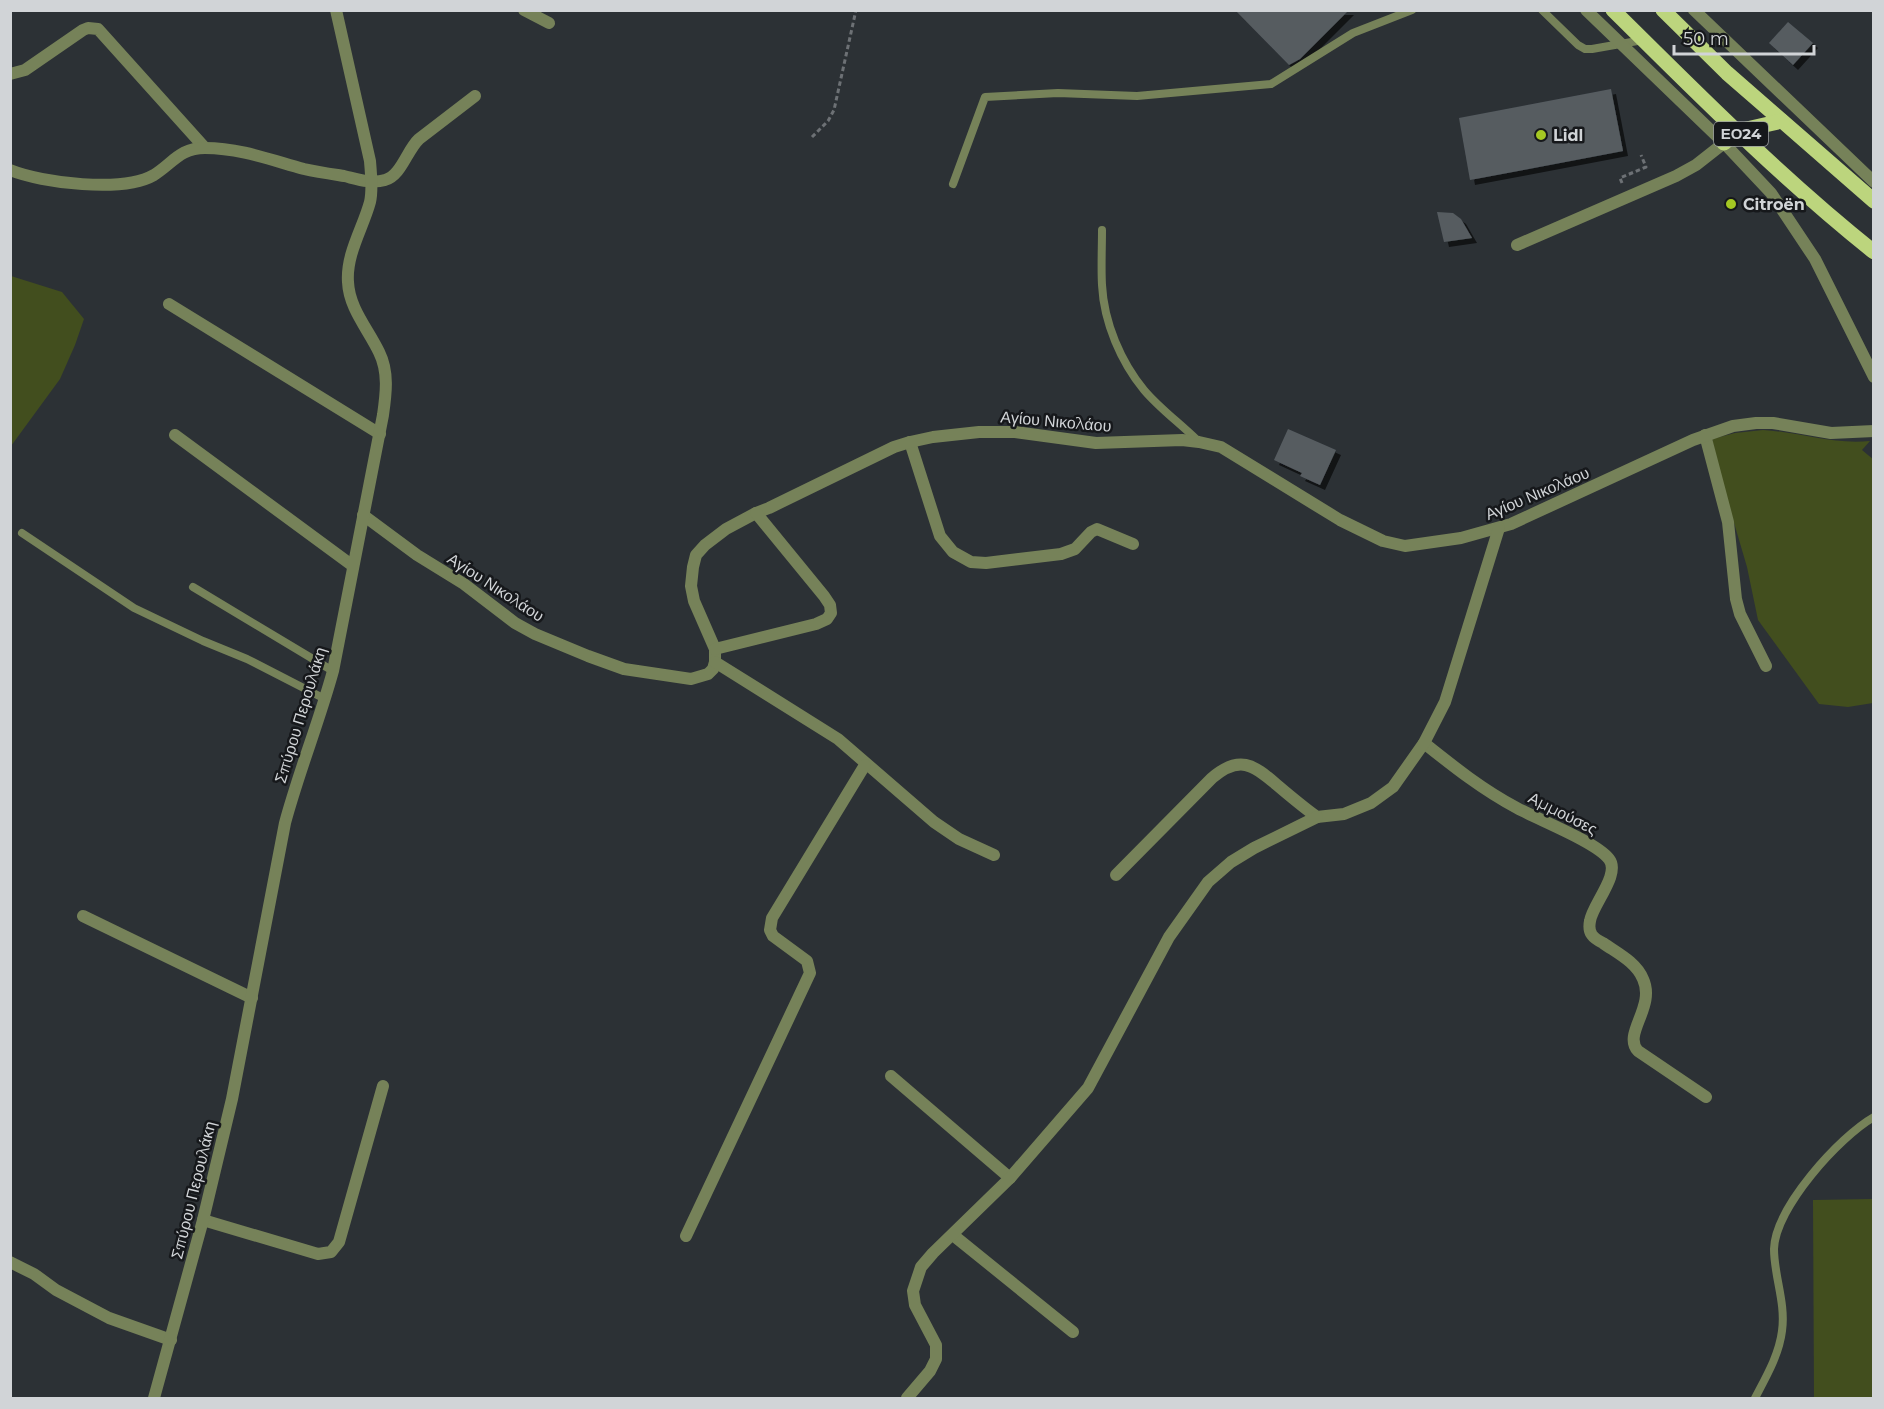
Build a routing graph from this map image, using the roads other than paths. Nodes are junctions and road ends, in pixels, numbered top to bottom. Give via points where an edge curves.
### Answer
1 (336, 10) edge
2 (524, 10) edge
3 (1412, 10) edge
4 (1542, 10) edge
5 (1586, 10) edge
6 (1613, 10) edge
7 (1663, 10) edge
8 (1694, 10) edge
9 (549, 23) dead end
10 (1643, 40) junction
11 (1620, 44) junction
12 (10, 74) edge
13 (475, 96) dead end
14 (1782, 121) junction
15 (1738, 131) junction
16 (1724, 143) junction
17 (205, 148) junction
18 (10, 170) edge
19 (372, 182) junction
20 (1874, 182) edge
21 (953, 184) dead end
22 (1874, 201) edge
23 (1102, 230) dead end
24 (1517, 245) dead end
25 (1874, 252) edge
26 (169, 304) dead end
27 (1874, 377) edge
28 (1874, 431) edge
29 (380, 434) junction
30 (175, 435) dead end
31 (1705, 435) junction
32 (910, 442) junction
33 (1199, 442) junction
34 (756, 513) junction
35 (363, 515) junction
36 (1499, 528) junction
37 (22, 533) dead end
38 (1133, 544) dead end
39 (353, 566) junction
40 (193, 588) dead end
41 (715, 649) junction
42 (715, 662) junction
43 (1766, 666) dead end
44 (333, 670) junction
45 (325, 699) junction
46 (1424, 743) junction
47 (865, 765) junction
48 (1317, 817) junction
49 (994, 855) dead end
50 (1116, 875) dead end
51 (83, 916) dead end
52 (252, 998) junction
53 (891, 1076) dead end
54 (383, 1086) dead end
55 (1706, 1097) dead end
56 (1874, 1117) edge
57 (1010, 1178) junction
58 (203, 1220) junction
59 (952, 1234) junction
60 (687, 1236) dead end
61 (10, 1262) edge
62 (1073, 1332) dead end
63 (171, 1340) junction
64 (154, 1398) edge
65 (907, 1398) edge
66 (1755, 1398) edge

1 - 19 street, Σπύρου Περουλάκη
2 - 9 street
3 - 21 lane via 1353,33 1271,84 1137,96 1058,93 985,97
4 - 11 lane via 1584,49
5 - 11 street
6 - 10 main road, ΕΟ24
7 - 14 main road, ΕΟ24
8 - 20 street
10 - 11 lane
10 - 15 main road, ΕΟ24
11 - 16 street
12 - 17 street via 25,69 88,27 98,29
13 - 19 street via 418,139 393,177
14 - 15 main road
14 - 22 main road, ΕΟ24
15 - 16 main road
15 - 25 main road, ΕΟ24
16 - 24 street via 1676,176
16 - 27 street via 1771,193 1815,259
17 - 18 street via 181,153 155,174 123,184 47,180
17 - 19 street via 254,153 305,169
19 - 29 street, Σπύρου Περουλάκη via 370,201 350,257 348,281 351,300 381,354 387,385
23 - 33 lane via 1102,287 1115,341 1146,392
26 - 29 street
28 - 31 street, Αγίου Νικολάου via 1831,433 1756,423
29 - 35 street, Σπύρου Περουλάκη
30 - 39 street
31 - 36 street, Αγίου Νικολάου
31 - 43 street via 1728,522 1736,599
32 - 33 street, Αγίου Νικολάου via 979,432 1015,432 1096,443
32 - 34 street, Αγίου Νικολάου
32 - 38 street via 940,536 952,552 971,562 1061,554 1075,549 1097,529
33 - 36 street, Αγίου Νικολάου via 1221,447 1340,520 1395,544 1440,542
34 - 41 street, Αγίου Νικολάου via 711,539 695,559 692,594
34 - 41 street via 824,596 831,613 816,624
35 - 39 street, Σπύρου Περουλάκη
35 - 42 street, Αγίου Νικολάου via 535,634 624,669 691,679 708,674
36 - 46 street via 1445,702
37 - 45 lane via 134,608
39 - 44 street, Σπύρου Περουλάκη
40 - 44 lane
41 - 42 street, Αγίου Νικολάου
42 - 47 street via 838,739
44 - 45 street, Σπύρου Περουλάκη
45 - 52 street, Σπύρου Περουλάκη via 285,823
46 - 48 street via 1393,787 1371,803 1344,814
46 - 55 street, Αμμούσες via 1484,789 1592,845 1609,858 1611,876 1590,918 1590,929 1596,939 1629,961 1644,981 1645,1008 1633,1044
47 - 49 street via 934,822
47 - 60 street via 772,918 773,936 807,961 810,973
48 - 50 street via 1260,770 1233,765 1212,778
48 - 57 street via 1254,848 1208,882 1169,938 1088,1088
51 - 52 street
52 - 58 street, Σπύρου Περουλάκη
53 - 57 street
54 - 58 street via 339,1242 331,1252 318,1254
56 - 66 lane via 1820,1165 1781,1219 1774,1260 1783,1328
57 - 59 street
58 - 63 street, Σπύρου Περουλάκη
59 - 62 street
59 - 65 street via 921,1267 913,1291 915,1305 937,1352 934,1366
61 - 63 street via 99,1313
63 - 64 street, Σπύρου Περουλάκη

